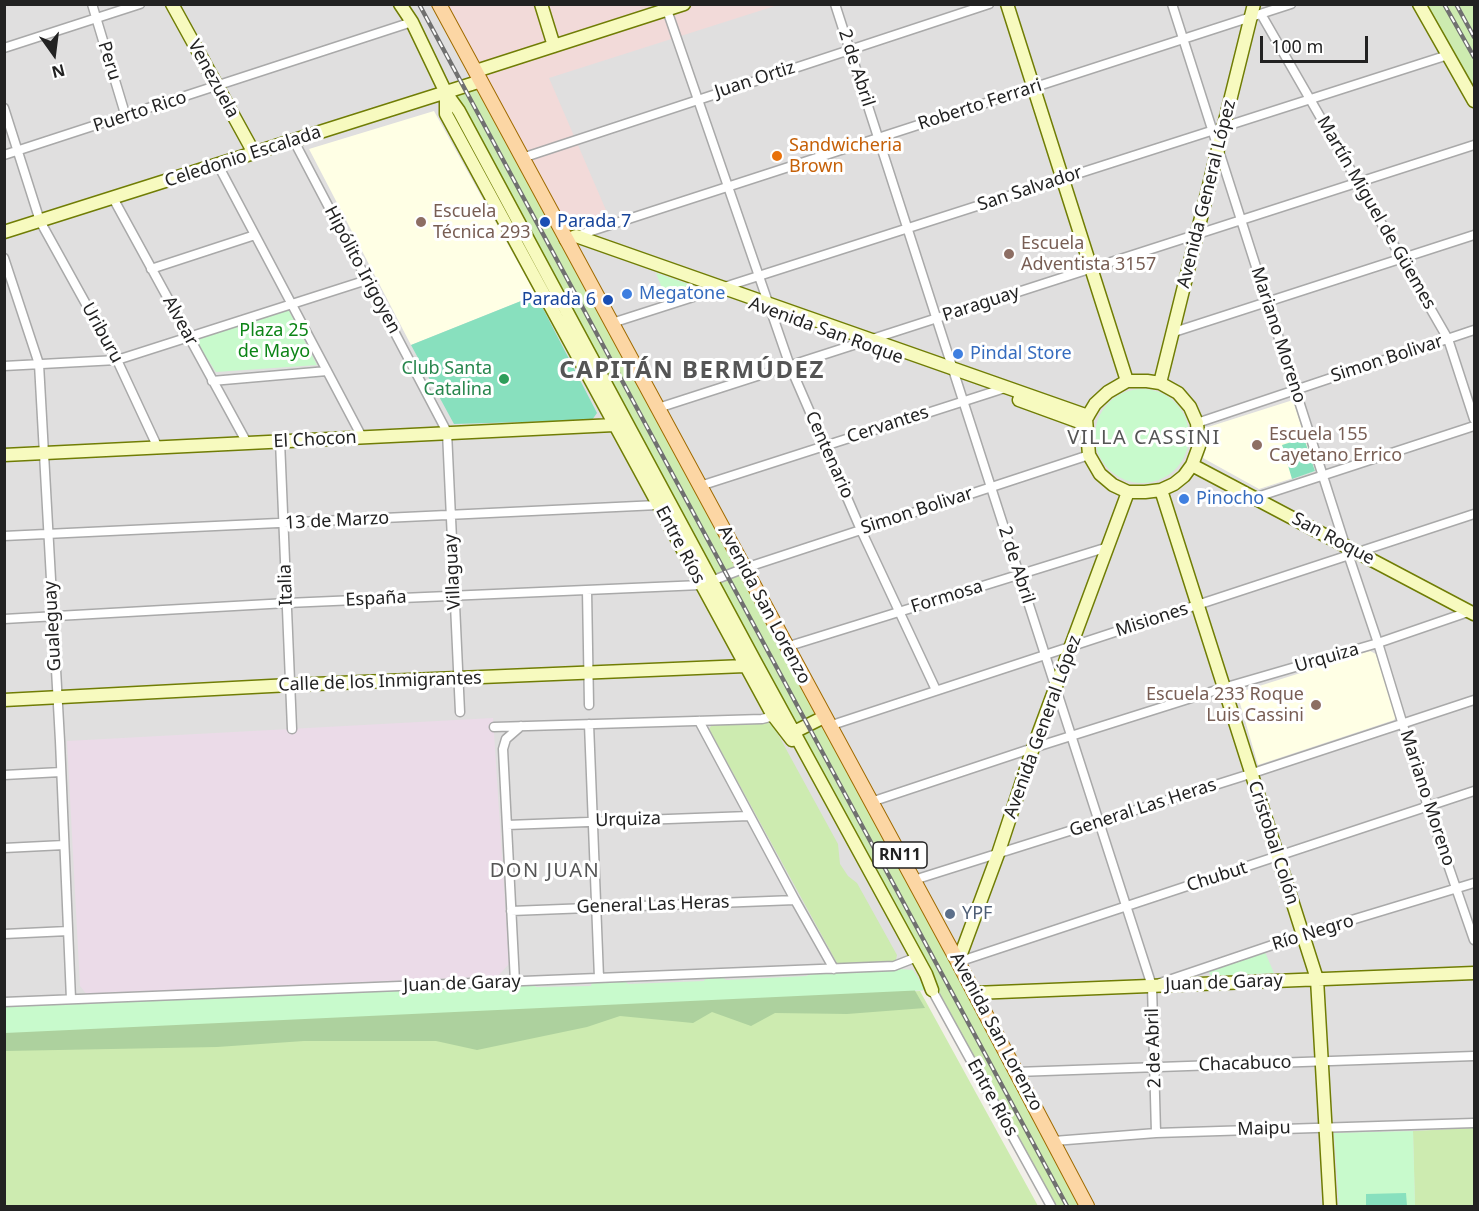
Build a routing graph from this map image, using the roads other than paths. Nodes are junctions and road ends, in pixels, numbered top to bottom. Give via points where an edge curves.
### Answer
1 (92, 4) edge
2 (140, 4) edge
3 (172, 4) edge
4 (400, 4) edge
5 (440, 4) edge
6 (541, 4) edge
7 (684, 4) edge
8 (835, 4) edge
9 (989, 4) edge
10 (1007, 4) edge
11 (1172, 4) edge
12 (1291, 4) edge
13 (1419, 4) edge
14 (667, 10) junction
15 (1256, 12) edge
16 (96, 19) junction
17 (412, 22) junction
18 (1183, 39) junction
19 (554, 46) junction
20 (4, 48) edge
21 (849, 50) junction
22 (1448, 55) junction
23 (479, 76) junction
24 (216, 87) junction
25 (1034, 88) junction
26 (446, 93) junction
27 (698, 99) junction
28 (1310, 99) junction
29 (1474, 101) edge
30 (4, 108) edge
31 (126, 117) junction
32 (1224, 127) junction
33 (1212, 131) junction
34 (878, 138) junction
35 (294, 141) junction
36 (1474, 145) edge
37 (18, 150) junction
38 (1218, 150) junction
39 (254, 153) junction
40 (4, 155) edge
41 (522, 158) junction
42 (218, 165) junction
43 (1062, 179) junction
44 (1358, 183) junction
45 (728, 186) junction
46 (112, 198) junction
47 (40, 221) junction
48 (1240, 221) junction
49 (907, 228) junction
50 (4, 232) edge
51 (255, 235) junction
52 (1197, 235) junction
53 (1474, 235) edge
54 (571, 238) junction
55 (4, 258) edge
56 (1402, 258) junction
57 (151, 269) junction
58 (1091, 269) junction
59 (759, 276) junction
60 (367, 280) junction
61 (718, 289) junction
62 (1267, 302) junction
63 (291, 304) junction
64 (770, 307) junction
65 (937, 319) junction
66 (612, 323) junction
67 (1474, 330) edge
68 (1171, 333) junction
69 (188, 337) junction
70 (872, 339) junction
71 (1449, 339) junction
72 (859, 344) junction
73 (117, 360) junction
74 (39, 364) junction
75 (4, 366) edge
76 (790, 366) junction
77 (327, 371) junction
78 (954, 372) junction
79 (212, 381) junction
80 (1127, 381) junction
81 (1160, 383) junction
82 (1001, 389) junction
83 (1295, 389) junction
84 (963, 401) junction
85 (658, 408) junction
86 (1474, 418) edge
87 (1087, 420) junction
88 (620, 422) junction
89 (1197, 423) junction
90 (1474, 426) edge
91 (447, 432) junction
92 (362, 437) junction
93 (280, 441) junction
94 (247, 443) junction
95 (824, 446) junction
96 (158, 448) junction
97 (44, 453) junction
98 (4, 455) edge
99 (1089, 455) junction
100 (1192, 465) junction
101 (1323, 474) junction
102 (700, 486) junction
103 (991, 487) junction
104 (1161, 490) junction
105 (1128, 492) junction
106 (1254, 498) junction
107 (663, 502) junction
108 (1474, 514) edge
109 (451, 515) junction
110 (284, 524) junction
111 (861, 530) junction
112 (48, 534) junction
113 (4, 536) edge
114 (1108, 547) junction
115 (1350, 551) junction
116 (745, 568) junction
117 (1020, 575) junction
118 (707, 583) junction
119 (587, 590) junction
120 (455, 595) junction
121 (287, 603) junction
122 (1197, 605) junction
123 (899, 612) junction
124 (1473, 612) edge
125 (53, 616) junction
126 (4, 619) edge
127 (1378, 643) junction
128 (1071, 646) junction
129 (786, 647) junction
130 (1045, 654) junction
131 (751, 665) junction
132 (588, 673) junction
133 (459, 680) junction
134 (290, 685) junction
135 (1056, 688) junction
136 (1223, 688) junction
137 (936, 690) junction
138 (57, 697) junction
139 (4, 700) edge
140 (1474, 700) edge
141 (589, 705) dead end
142 (460, 711) dead end
143 (779, 715) junction
144 (699, 721) junction
145 (826, 721) junction
146 (1403, 723) junction
147 (589, 724) junction
148 (522, 726) junction
149 (494, 727) dead end
150 (292, 729) dead end
151 (791, 733) junction
152 (1072, 736) junction
153 (1033, 748) junction
154 (61, 772) junction
155 (1250, 774) junction
156 (4, 775) edge
157 (1474, 792) edge
158 (871, 802) junction
159 (1428, 807) junction
160 (749, 816) junction
161 (593, 821) junction
162 (1100, 822) junction
163 (507, 825) junction
164 (64, 845) junction
165 (4, 848) edge
166 (998, 854) junction
167 (1277, 857) junction
168 (914, 880) junction
169 (1474, 883) edge
170 (1456, 889) junction
171 (795, 900) junction
172 (1127, 906) junction
173 (596, 907) junction
174 (511, 911) junction
175 (68, 931) junction
176 (4, 933) edge
177 (1302, 935) junction
178 (1474, 940) edge
179 (914, 958) junction
180 (958, 962) junction
181 (834, 969) junction
182 (1474, 973) edge
183 (599, 978) junction
184 (1317, 979) junction
185 (514, 982) junction
186 (1152, 986) junction
187 (932, 990) joint
188 (974, 993) junction
189 (71, 999) junction
190 (4, 1002) edge
191 (1474, 1056) edge
192 (1322, 1062) junction
193 (1155, 1067) junction
194 (1016, 1072) junction
195 (1474, 1123) edge
196 (1326, 1127) junction
197 (1156, 1133) junction
198 (1054, 1141) junction
199 (1051, 1206) edge
200 (1087, 1206) edge
201 (1330, 1206) edge

1 - 16 street, Peru
2 - 16 street
3 - 24 street, Venezuela
4 - 17 street, Entre Ríos
5 - 23 main road, Avenida San Lorenzo / RN11
6 - 19 street
7 - 14 street, Celedonio Escalada
8 - 21 street, 2 de Abril
9 - 21 street, Juan Ortiz
10 - 25 street
11 - 18 street, Mariano Moreno
12 - 15 street, Roberto Ferrari
13 - 22 street
14 - 19 street, Celedonio Escalada
14 - 27 street, Centenario
15 - 18 street, Roberto Ferrari
15 - 28 street, Martín Miguel de Güemes
15 - 32 street, Avenida General López
16 - 20 street
16 - 31 street, Peru
17 - 24 street, Puerto Rico
17 - 26 street, Entre Ríos
18 - 25 street, Roberto Ferrari
18 - 33 street, Mariano Moreno
19 - 23 street, Celedonio Escalada
21 - 27 street, Juan Ortiz
21 - 34 street, 2 de Abril
22 - 28 street, San Salvador
22 - 29 street
23 - 26 street, Celedonio Escalada
23 - 41 main road, Avenida San Lorenzo / RN11
24 - 31 street, Puerto Rico
24 - 39 street, Venezuela
25 - 34 street, Roberto Ferrari
25 - 43 street
26 - 35 street, Celedonio Escalada
26 - 88 street, Entre Ríos via 446,114 506,213
27 - 41 street, Juan Ortiz
27 - 45 street, Centenario
28 - 32 street, San Salvador
28 - 44 street, Martín Miguel de Güemes
30 - 37 street, Uriburu
31 - 37 street, Puerto Rico
32 - 33 street, San Salvador
32 - 38 street, Avenida General López
33 - 38 street, Mariano Moreno
33 - 43 street, San Salvador
34 - 45 street, Roberto Ferrari
34 - 49 street, 2 de Abril
35 - 39 street, Celedonio Escalada
35 - 60 street, Hipólito Irigoyen
36 - 44 street, Paraguay
37 - 40 street, Puerto Rico
37 - 47 street, Uriburu
38 - 48 street, Mariano Moreno
38 - 52 street, Avenida General López
39 - 42 street, Celedonio Escalada
41 - 54 main road, Avenida San Lorenzo / RN11
42 - 46 street, Celedonio Escalada
42 - 51 street
43 - 49 street, San Salvador
43 - 58 street
44 - 48 street, Paraguay
44 - 56 street, Martín Miguel de Güemes
45 - 54 street, Roberto Ferrari
45 - 59 street, Centenario
46 - 47 street, Celedonio Escalada
46 - 57 street, Alvear
47 - 50 street, Celedonio Escalada
47 - 73 street, Uriburu
48 - 52 street, Paraguay
48 - 62 street, Mariano Moreno
49 - 59 street, San Salvador
49 - 65 street, 2 de Abril
51 - 57 street
51 - 63 street
52 - 58 street, Paraguay
52 - 68 street, Avenida General López
53 - 56 street
54 - 61 street, Avenida San Roque
54 - 66 main road, Avenida San Lorenzo / RN11
55 - 74 street, Gualeguay
56 - 62 street
56 - 71 street, Martín Miguel de Güemes
57 - 69 street, Alvear
58 - 65 street, Paraguay
58 - 80 street
59 - 61 street, San Salvador
59 - 64 street, Centenario
60 - 63 street
60 - 91 street, Hipólito Irigoyen
61 - 64 street, Avenida San Roque
61 - 66 street, San Salvador
62 - 68 street
62 - 83 street, Mariano Moreno
63 - 69 street
63 - 77 street
64 - 70 street, Avenida San Roque
64 - 72 street, Avenida San Roque
64 - 76 street, Centenario
65 - 70 street, Paraguay
65 - 78 street, 2 de Abril
66 - 85 main road, Avenida San Lorenzo / RN11
67 - 71 street, Simon Bolivar
68 - 81 street, Avenida General López
69 - 73 street
69 - 79 street, Alvear
70 - 72 street, Paraguay
70 - 78 street, Avenida San Roque
71 - 83 street, Simon Bolivar
71 - 86 street, Martín Miguel de Güemes
72 - 76 street, Paraguay
72 - 78 street, Avenida San Roque
73 - 74 street
73 - 96 street, Uriburu
74 - 75 street
74 - 97 street, Gualeguay
76 - 85 street, Paraguay
76 - 95 street, Centenario
77 - 79 street
77 - 92 street
78 - 82 street, Avenida San Roque
78 - 84 street, 2 de Abril
79 - 94 street, Alvear
80 - 81 street
80 - 87 street via 1095,404
81 - 89 street via 1178,393 1190,406
82 - 84 street, Cervantes
82 - 87 street, Avenida San Roque
83 - 89 street, Simon Bolivar
83 - 101 street, Mariano Moreno
84 - 95 street, Cervantes
84 - 103 street, 2 de Abril
85 - 102 main road, Avenida San Lorenzo / RN11
87 - 99 street
88 - 91 street, El Chocon
88 - 107 street, Entre Ríos
89 - 100 street via 1198,446
90 - 101 street
91 - 92 street, El Chocon
91 - 109 street, Villaguay
92 - 93 street, El Chocon
93 - 94 street, El Chocon
93 - 110 street, Italia
94 - 96 street, El Chocon
95 - 102 street, Cervantes
95 - 111 street, Centenario
96 - 97 street, El Chocon
97 - 98 street, El Chocon
97 - 112 street, Gualeguay
99 - 103 street, Simon Bolivar
99 - 105 street via 1100,474
100 - 104 street via 1184,476
100 - 106 street, San Roque
101 - 106 street
101 - 115 street, Mariano Moreno
102 - 116 main road, Avenida San Lorenzo / RN11
103 - 111 street, Simon Bolivar
103 - 117 street, 2 de Abril
104 - 105 street
104 - 122 street, Cristobal Colón
105 - 114 street, Avenida General López
106 - 115 street, San Roque
107 - 109 street, 13 de Marzo
107 - 118 street, Entre Ríos
108 - 115 street, Misiones
109 - 110 street, 13 de Marzo
109 - 120 street, Villaguay
110 - 112 street, 13 de Marzo
110 - 121 street, Italia
111 - 116 street, Simon Bolivar
111 - 123 street, Centenario
112 - 113 street, 13 de Marzo
112 - 125 street, Gualeguay
114 - 117 street, Formosa
114 - 128 street, Avenida General López
115 - 122 street, Misiones
115 - 124 street, San Roque
115 - 127 street, Mariano Moreno
116 - 118 street, España
116 - 129 main road, Avenida San Lorenzo / RN11
117 - 123 street, Formosa
117 - 130 street, 2 de Abril
118 - 119 street, España
118 - 131 street, Entre Ríos
119 - 120 street, España
119 - 132 street
120 - 121 street, España
120 - 133 street, Villaguay
121 - 125 street, España
121 - 134 street, Italia
122 - 128 street, Misiones
122 - 136 street, Cristobal Colón
123 - 129 street, Formosa
123 - 137 street, Centenario
124 - 127 street, Urquiza
125 - 126 street, España
125 - 138 street, Gualeguay
127 - 136 street, Urquiza
127 - 146 street, Mariano Moreno
128 - 130 street, Misiones
128 - 135 street, Avenida General López
129 - 145 main road, Avenida San Lorenzo / RN11
130 - 135 street, 2 de Abril
130 - 137 street, Misiones
131 - 132 street, Calle de los Inmigrantes
131 - 143 street, Entre Ríos
132 - 133 street, Calle de los Inmigrantes
132 - 141 street
133 - 134 street, Calle de los Inmigrantes
133 - 142 street, Villaguay
134 - 138 street, Calle de los Inmigrantes
134 - 150 street, Italia
135 - 152 street, 2 de Abril
135 - 153 street, Avenida General López
136 - 152 street, Urquiza
136 - 155 street, Cristobal Colón
137 - 145 street, Misiones
138 - 139 street, Calle de los Inmigrantes
138 - 154 street, Gualeguay
140 - 146 street, General Las Heras
143 - 144 street
143 - 151 street, Entre Ríos
144 - 147 street
144 - 160 street
145 - 151 street
145 - 158 main road, Avenida San Lorenzo / RN11
146 - 155 street, General Las Heras
146 - 159 street, Mariano Moreno
147 - 148 street
147 - 161 street
148 - 149 street
148 - 163 street via 506,739 503,749
151 - 179 street, Entre Ríos
152 - 153 street, Urquiza
152 - 162 street, 2 de Abril
153 - 158 street, Urquiza
153 - 166 street, Avenida General López
154 - 156 street
154 - 164 street, Gualeguay
155 - 162 street, General Las Heras
155 - 167 street, Cristobal Colón
157 - 159 street, Chubut
158 - 168 main road, Avenida San Lorenzo / RN11
159 - 167 street, Chubut
159 - 170 street, Mariano Moreno
160 - 161 street, Urquiza
160 - 171 street
161 - 163 street, Urquiza
161 - 173 street
162 - 166 street, General Las Heras
162 - 172 street, 2 de Abril
163 - 174 street
164 - 165 street
164 - 175 street, Gualeguay
166 - 168 street, General Las Heras
166 - 180 street, Avenida General López
167 - 172 street, Chubut
167 - 177 street, Cristobal Colón
168 - 180 main road, Avenida San Lorenzo / RN11
169 - 170 street, Río Negro
170 - 177 street, Río Negro
170 - 178 street, Mariano Moreno
171 - 173 street, General Las Heras
171 - 181 street
172 - 180 street, Chubut
172 - 186 street, 2 de Abril
173 - 174 street, General Las Heras
173 - 183 street
174 - 185 street
175 - 176 street
175 - 189 street, Gualeguay
177 - 184 street, Cristobal Colón
177 - 186 street, Río Negro
179 - 181 street, Juan de Garay via 894,966
179 - 187 street, Entre Ríos
180 - 188 main road, Avenida San Lorenzo / RN11
181 - 183 street, Juan de Garay
182 - 184 street, Juan de Garay
183 - 185 street, Juan de Garay
184 - 186 street, Juan de Garay
184 - 192 street, Cristobal Colón
185 - 189 street, Juan de Garay
186 - 188 street, Juan de Garay
186 - 193 street, 2 de Abril
187 - 199 street, Entre Ríos
188 - 194 main road, Avenida San Lorenzo / RN11
189 - 190 street, Juan de Garay
191 - 192 street, Chacabuco
192 - 193 street, Chacabuco
192 - 196 street, Cristobal Colón
193 - 194 street, Chacabuco
193 - 197 street, 2 de Abril
194 - 198 main road, Avenida San Lorenzo / RN11
195 - 196 street, Maipu
196 - 197 street, Maipu
196 - 201 street, Cristobal Colón
197 - 198 street, Maipu
198 - 200 main road, Avenida San Lorenzo / RN11

